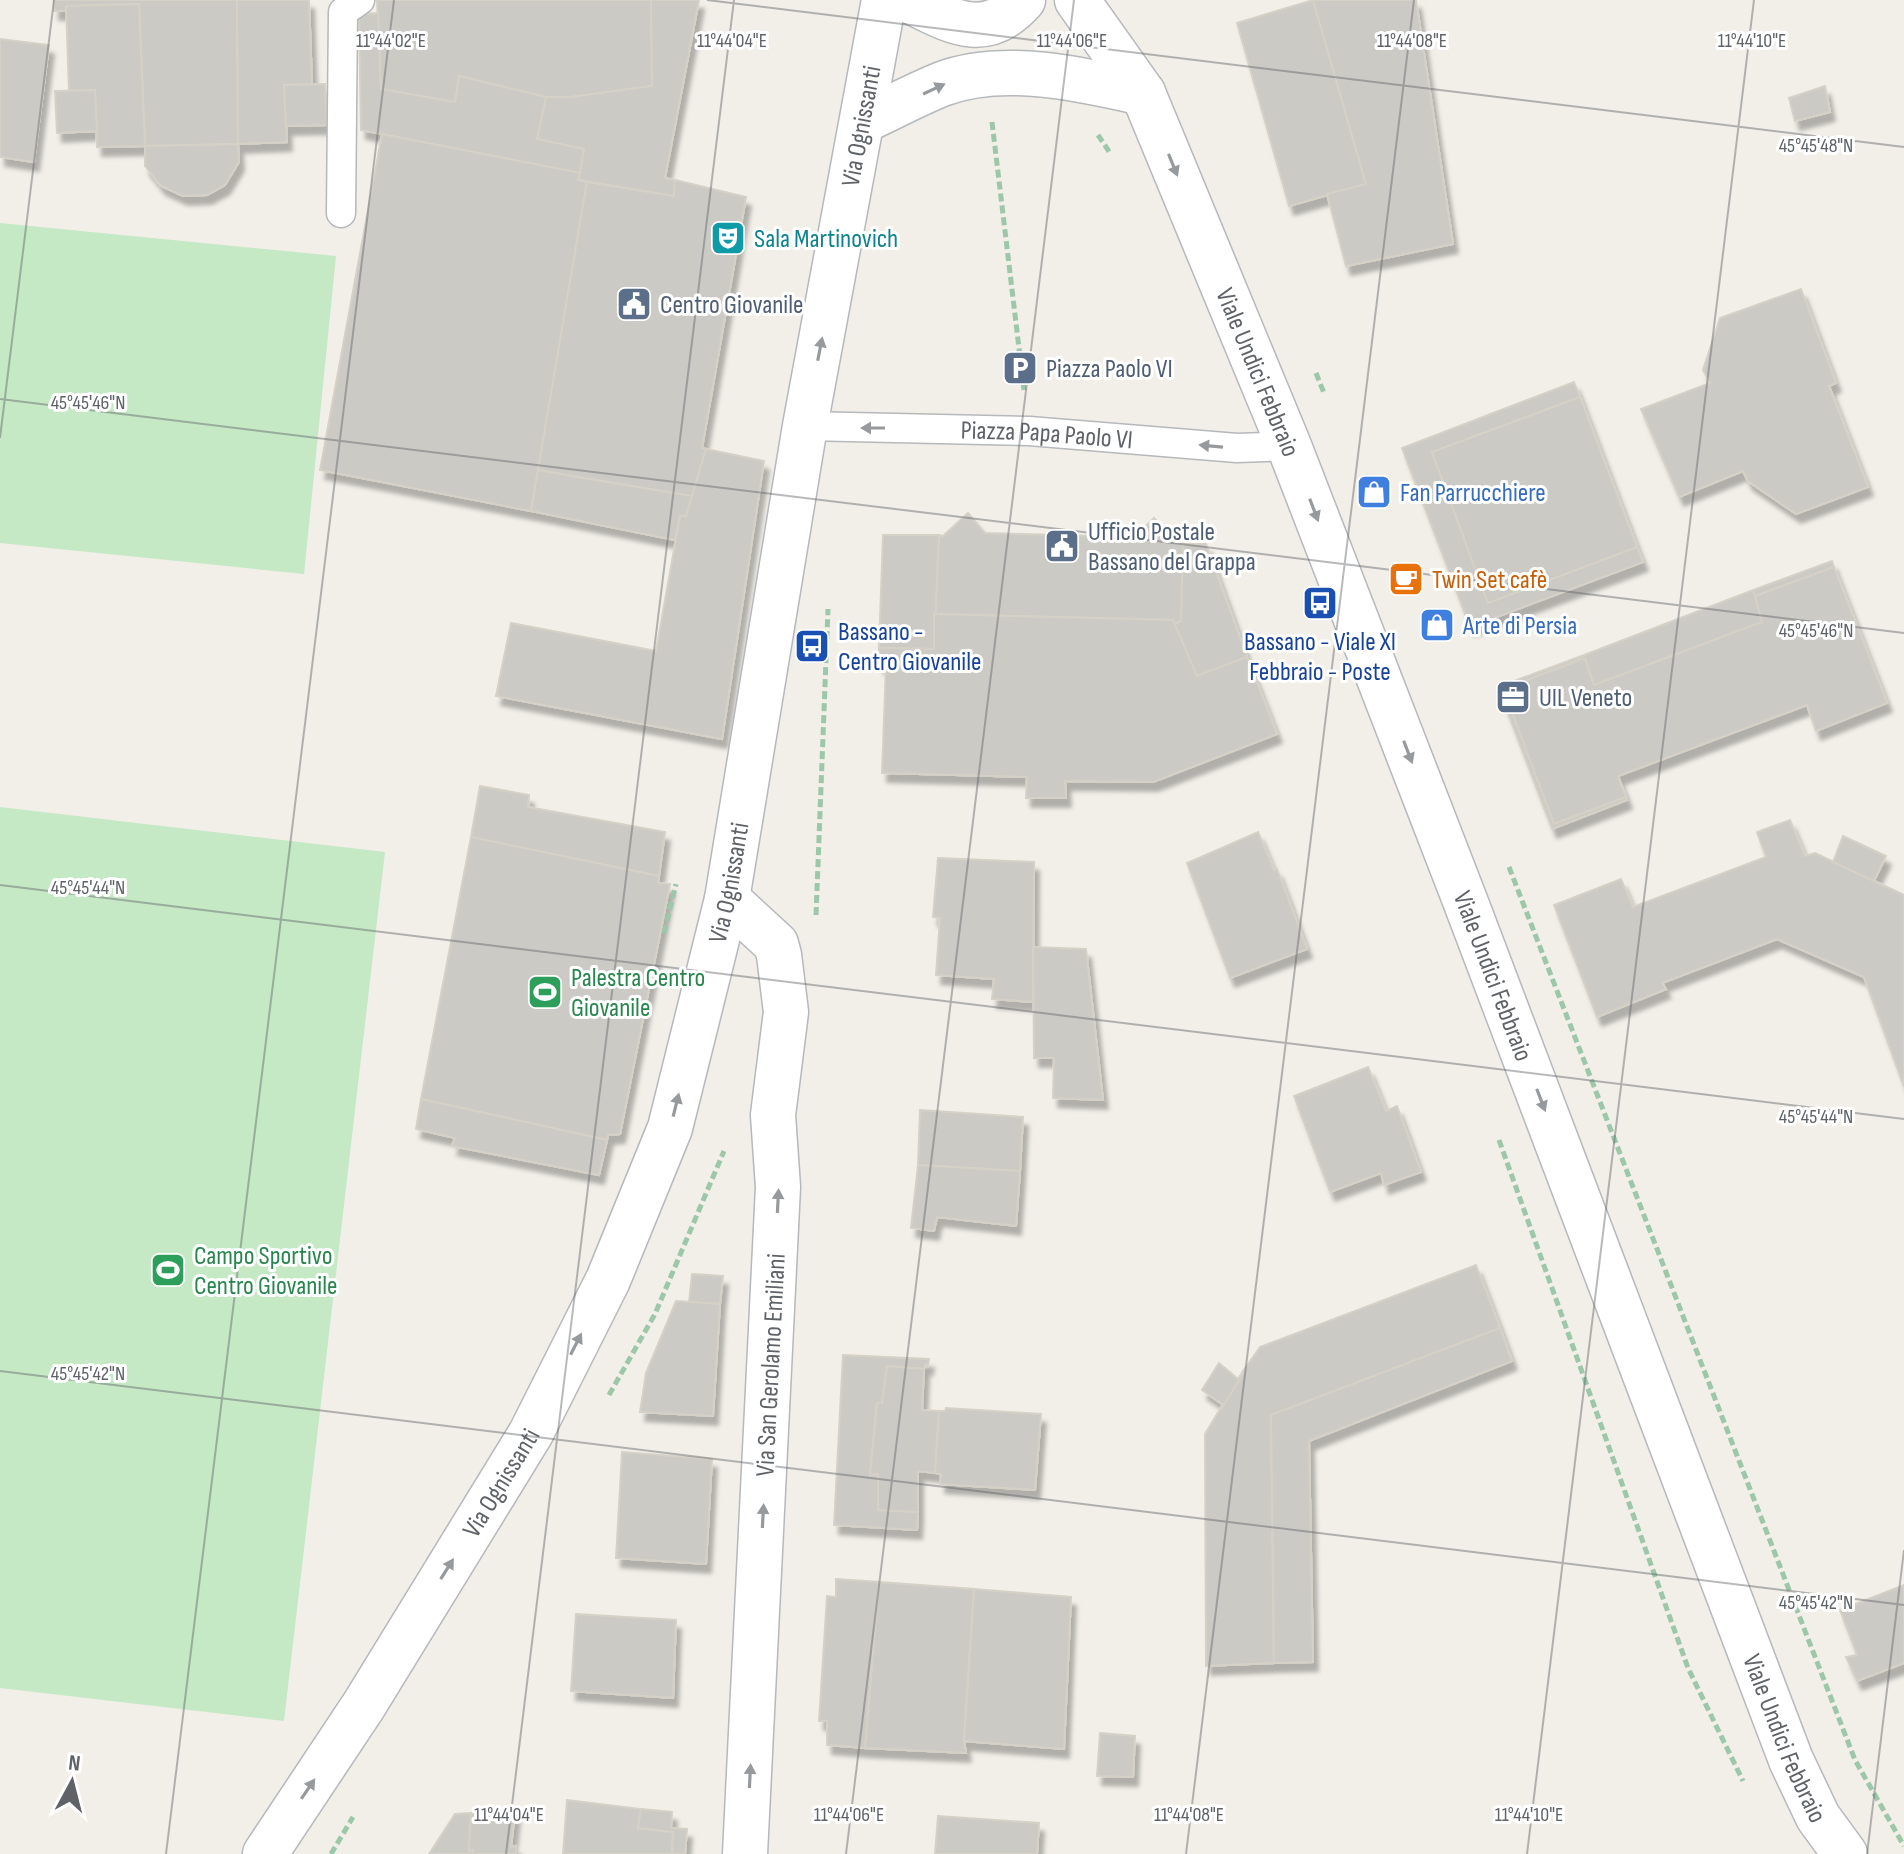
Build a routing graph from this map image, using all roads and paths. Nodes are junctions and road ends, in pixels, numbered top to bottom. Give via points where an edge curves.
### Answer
1 (360, 0) edge
2 (884, 0) edge
3 (908, 0) edge
4 (1023, 0) edge
5 (1077, 0) edge
6 (1143, 93) junction
7 (992, 113) dead end
8 (863, 121) junction
9 (1097, 133) dead end
10 (1112, 156) dead end
11 (341, 213) dead end
12 (805, 426) junction
13 (1029, 431) junction
14 (1289, 446) junction
15 (829, 600) dead end
16 (680, 873) dead end
17 (727, 899) junction
18 (815, 929) dead end
19 (661, 948) dead end
20 (1499, 1140) dead end
21 (1743, 1782) dead end
22 (265, 1854) edge
23 (745, 1854) edge
24 (1845, 1854) edge

1 - 11 lane via 343,12
2 - 8 street, Via Ognissanti
3 - 4 street via 958,24 978,27 1011,13
5 - 6 street, Viale Undici Febbraio
8 -> 6 street via 943,84 988,74 1057,76
6 -> 14 street, Viale Undici Febbraio
7 - 13 path
12 -> 8 street, Via Ognissanti
9 - 10 path
13 -> 12 lane, Piazza Papa Paolo VI
12 - 17 street, Via Ognissanti
14 -> 13 lane, Piazza Papa Paolo VI via 1237,448
14 -> 24 street, Viale Undici Febbraio via 1791,1760 1818,1817
15 - 18 path
16 - 19 path
22 -> 17 street, Via Ognissanti via 364,1705 531,1433 608,1280 670,1128
23 -> 17 street, Via San Gerolamo Emiliani via 778,1187 773,1115 786,1012 776,944
20 - 21 path via 1688,1668

